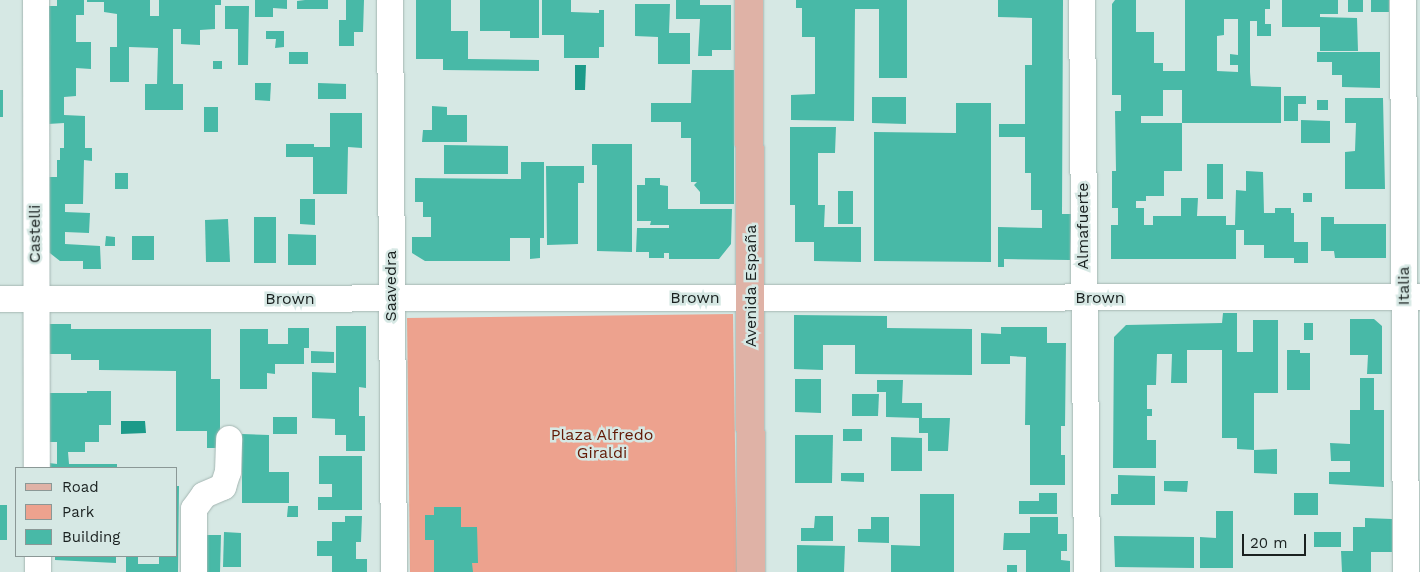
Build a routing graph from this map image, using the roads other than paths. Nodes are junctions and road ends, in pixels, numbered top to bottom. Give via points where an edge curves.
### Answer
1 (36, 0) edge
2 (390, 0) edge
3 (749, 0) edge
4 (1082, 0) edge
5 (1403, 0) edge
6 (1412, 297) edge
7 (391, 298) junction
8 (751, 298) junction
9 (1083, 298) junction
10 (0, 299) edge
11 (35, 299) junction
12 (229, 439) dead end
13 (37, 467) edge
14 (38, 557) edge
15 (38, 572) edge
16 (194, 572) edge
17 (394, 572) edge
18 (752, 572) edge
19 (1087, 572) edge
20 (1406, 572) edge

1 - 11 street, Castelli
2 - 7 street, Saavedra
3 - 8 main road, Avenida España
4 - 9 street, Almafuerte
5 - 6 street, Italia
6 - 9 street, Brown
6 - 20 street, Italia
7 - 8 street, Brown
7 - 11 street, Brown
7 - 17 street, Saavedra
8 - 9 street, Brown
8 - 18 main road, Avenida España
9 - 19 street, Almafuerte
10 - 11 street, Brown
11 - 13 street, Castelli
12 - 16 street via 228,472 223,487 204,495 194,510
14 - 15 street

